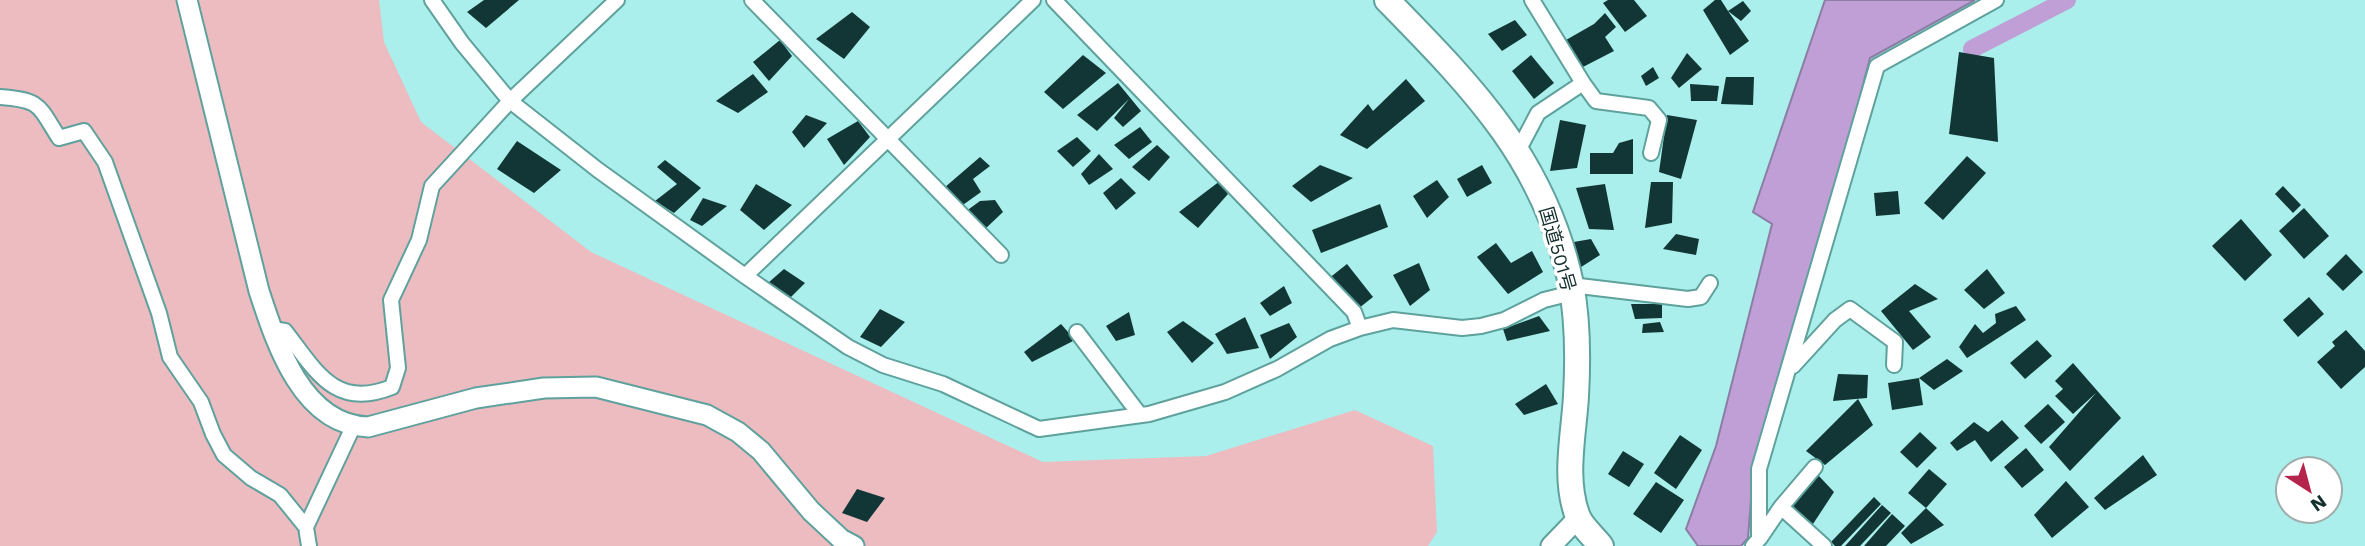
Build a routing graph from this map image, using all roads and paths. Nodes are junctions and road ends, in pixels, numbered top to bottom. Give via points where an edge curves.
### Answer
1 (187, 0) edge
2 (432, 0) edge
3 (617, 0) edge
4 (752, 0) edge
5 (1033, 0) edge
6 (1054, 0) edge
7 (1387, 0) edge
8 (1532, 0) edge
9 (1996, 0) edge
10 (1583, 83) junction
11 (0, 97) edge
12 (510, 101) junction
13 (889, 137) junction
14 (1518, 151) junction
15 (1651, 153) dead end
16 (1001, 255) dead end
17 (745, 276) junction
18 (1710, 283) dead end
19 (1572, 289) junction
20 (1360, 328) junction
21 (272, 329) junction
22 (1077, 332) dead end
23 (1894, 365) dead end
24 (1789, 369) junction
25 (1140, 415) junction
26 (353, 426) junction
27 (1815, 467) dead end
28 (1781, 507) junction
29 (1578, 518) junction
30 (306, 527) junction
31 (1756, 543) edge
32 (309, 546) edge
33 (854, 546) edge
34 (1551, 546) edge
35 (1601, 546) edge
36 (1824, 546) edge

1 - 21 street
2 - 12 street
3 - 12 street
4 - 13 street
5 - 13 street
6 - 20 street via 1354,312
7 - 14 highway, 国道501号 via 1469,85
8 - 10 street
9 - 24 street via 1877,66
10 - 14 street via 1538,113
10 - 15 street via 1596,101 1649,108 1659,120
11 - 30 street via 31,100 59,138 84,131 105,162 170,357 201,402 213,434 225,455 280,495
12 - 17 street
12 - 21 street via 432,186 419,240 391,300 398,368 392,387 371,395 351,394 324,382 285,331
13 - 16 street
13 - 17 street
14 - 19 highway, 国道501号 via 1534,176 1556,230
17 - 25 street via 848,347 1039,429
18 - 19 street via 1702,297 1688,299
19 - 20 street via 1504,320 1471,327 1394,320
19 - 29 highway, 国道501号 via 1576,381 1571,477
20 - 25 street via 1225,392
21 - 26 street via 315,404
22 - 25 street
23 - 24 street via 1895,342 1850,309
24 - 31 street via 1759,469
26 - 30 street
26 - 33 street via 392,423 476,398 544,388 596,387 706,415 738,432 761,451 811,511
27 - 28 street
28 - 31 street
28 - 36 street
29 - 34 street
29 - 35 highway, 国道501号
30 - 32 street

